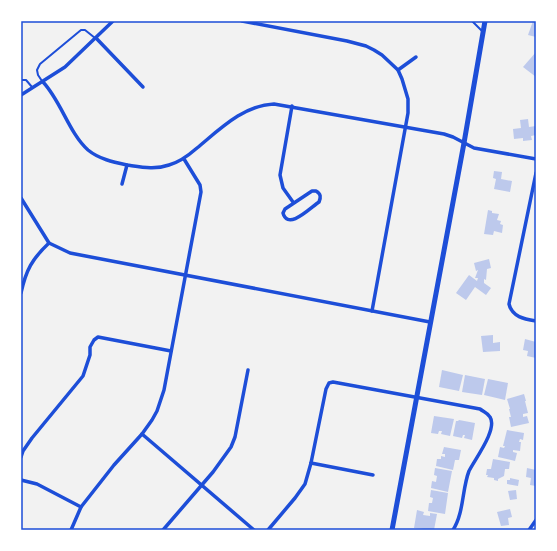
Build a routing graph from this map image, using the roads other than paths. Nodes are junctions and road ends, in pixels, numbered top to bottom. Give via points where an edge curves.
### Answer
1 (113, 21) edge
2 (242, 21) edge
3 (273, 21) edge
4 (472, 21) edge
5 (485, 21) edge
6 (272, 26) junction
7 (483, 33) junction
8 (96, 38) junction
9 (416, 58) dead end
10 (398, 70) junction
11 (21, 80) edge
12 (43, 82) junction
13 (143, 87) dead end
14 (33, 88) junction
15 (21, 95) edge
16 (292, 106) junction
17 (406, 127) junction
18 (464, 143) junction
19 (184, 159) junction
20 (536, 160) edge
21 (127, 165) junction
22 (536, 172) edge
23 (122, 184) dead end
24 (21, 198) edge
25 (293, 202) junction
26 (49, 243) junction
27 (186, 275) junction
28 (21, 293) edge
29 (372, 311) junction
30 (536, 321) edge
31 (430, 322) junction
32 (171, 351) junction
33 (248, 370) dead end
34 (416, 398) junction
35 (142, 434) junction
36 (21, 457) edge
37 (311, 463) junction
38 (373, 475) dead end
39 (21, 480) edge
40 (201, 485) junction
41 (81, 507) junction
42 (536, 520) edge
43 (71, 530) edge
44 (163, 530) edge
45 (254, 530) edge
46 (268, 530) edge
47 (392, 530) edge
48 (453, 530) edge
49 (529, 530) edge

1 - 8 street
2 - 6 street
3 - 6 street
4 - 7 lane
5 - 7 main road
6 - 10 street via 366,46 382,55
7 - 18 main road
8 - 12 street via 65,67
8 - 12 lane via 83,29 40,64 36,70
8 - 13 street
9 - 10 street
10 - 17 street via 408,99
11 - 14 lane via 26,80
12 - 14 street
12 - 21 street via 88,150 105,160
14 - 15 street
16 - 17 street
16 - 19 street via 264,104 249,110 233,119
16 - 25 street via 280,175 283,188
17 - 18 street via 451,136
17 - 29 street
18 - 20 street via 474,148
18 - 31 main road
19 - 21 street via 156,168
19 - 27 street via 200,185 201,192
21 - 23 street
22 - 30 street via 509,304 518,317
24 - 26 street
25 - 25 street via 312,191 320,194 321,198 294,220 288,220 284,218 283,213
26 - 27 street via 70,253
26 - 28 street via 26,272
27 - 29 street
27 - 32 street
29 - 31 street
31 - 34 main road
32 - 35 street via 164,390 157,411
32 - 36 street via 98,337 90,346 90,355 83,376 32,438
33 - 40 street via 231,447
34 - 37 street via 338,382 330,383 324,397
34 - 47 main road
34 - 48 street via 480,409 491,418 492,430 466,478
35 - 40 street
35 - 41 street
37 - 38 street
37 - 46 street via 303,488
39 - 41 street via 37,484
40 - 44 street
40 - 45 street
41 - 43 street
42 - 49 street

